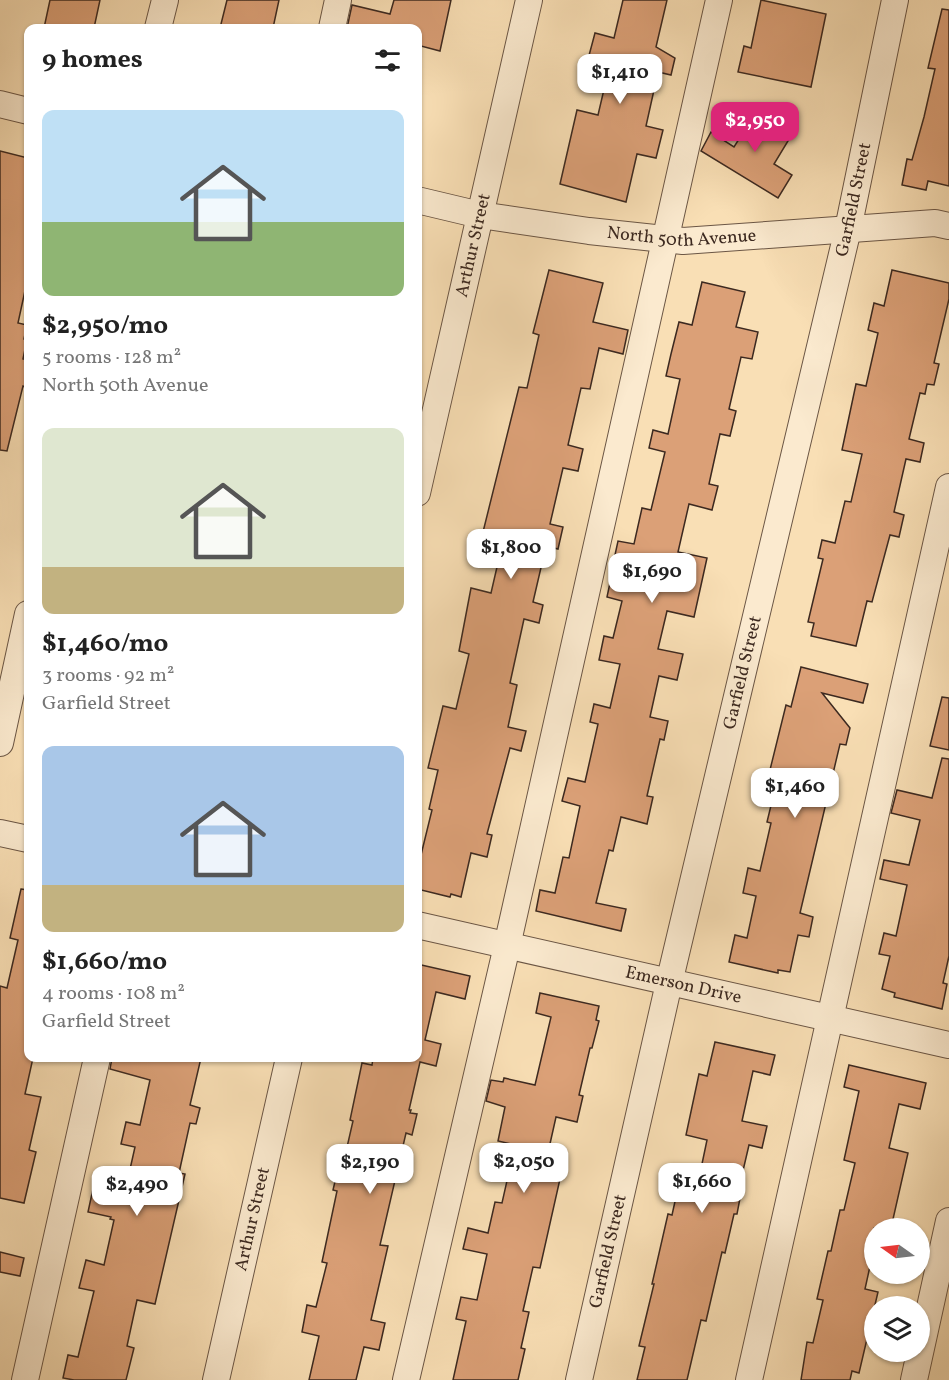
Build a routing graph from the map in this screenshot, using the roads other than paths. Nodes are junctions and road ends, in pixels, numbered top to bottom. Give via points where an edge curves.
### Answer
1 (165, 0) edge
2 (338, 0) edge
3 (529, 0) edge
4 (719, 0) edge
5 (895, 0) edge
6 (159, 24) edge
7 (333, 24) edge
8 (0, 104) edge
9 (24, 110) edge
10 (422, 201) edge
11 (480, 214) junction
12 (949, 226) edge
13 (848, 229) junction
14 (664, 239) junction
15 (422, 471) edge
16 (949, 487) edge
17 (24, 632) edge
18 (0, 743) edge
19 (0, 832) edge
20 (24, 838) edge
21 (422, 926) edge
22 (507, 946) junction
23 (669, 982) junction
24 (831, 1018) junction
25 (949, 1045) edge
26 (96, 1062) edge
27 (288, 1062) edge
28 (949, 1221) edge
29 (25, 1380) edge
30 (216, 1380) edge
31 (406, 1380) edge
32 (579, 1380) edge
33 (749, 1380) edge
34 (914, 1380) edge

1 - 6 street
2 - 7 street
3 - 11 street, Arthur Street
4 - 14 street
5 - 13 street, Garfield Street
8 - 9 street
10 - 11 street, North 50th Avenue
11 - 14 street, North 50th Avenue
11 - 15 street, Arthur Street
12 - 13 street, North 50th Avenue
13 - 14 street, North 50th Avenue via 683,241
13 - 23 street, Garfield Street
14 - 22 street
16 - 24 street
17 - 18 street
19 - 20 street
21 - 22 street, Emerson Drive
22 - 23 street, Emerson Drive
22 - 31 street
23 - 24 street, Emerson Drive
23 - 32 street, Garfield Street
24 - 25 street, Emerson Drive
24 - 33 street
26 - 29 street
27 - 30 street, Arthur Street
28 - 34 street

